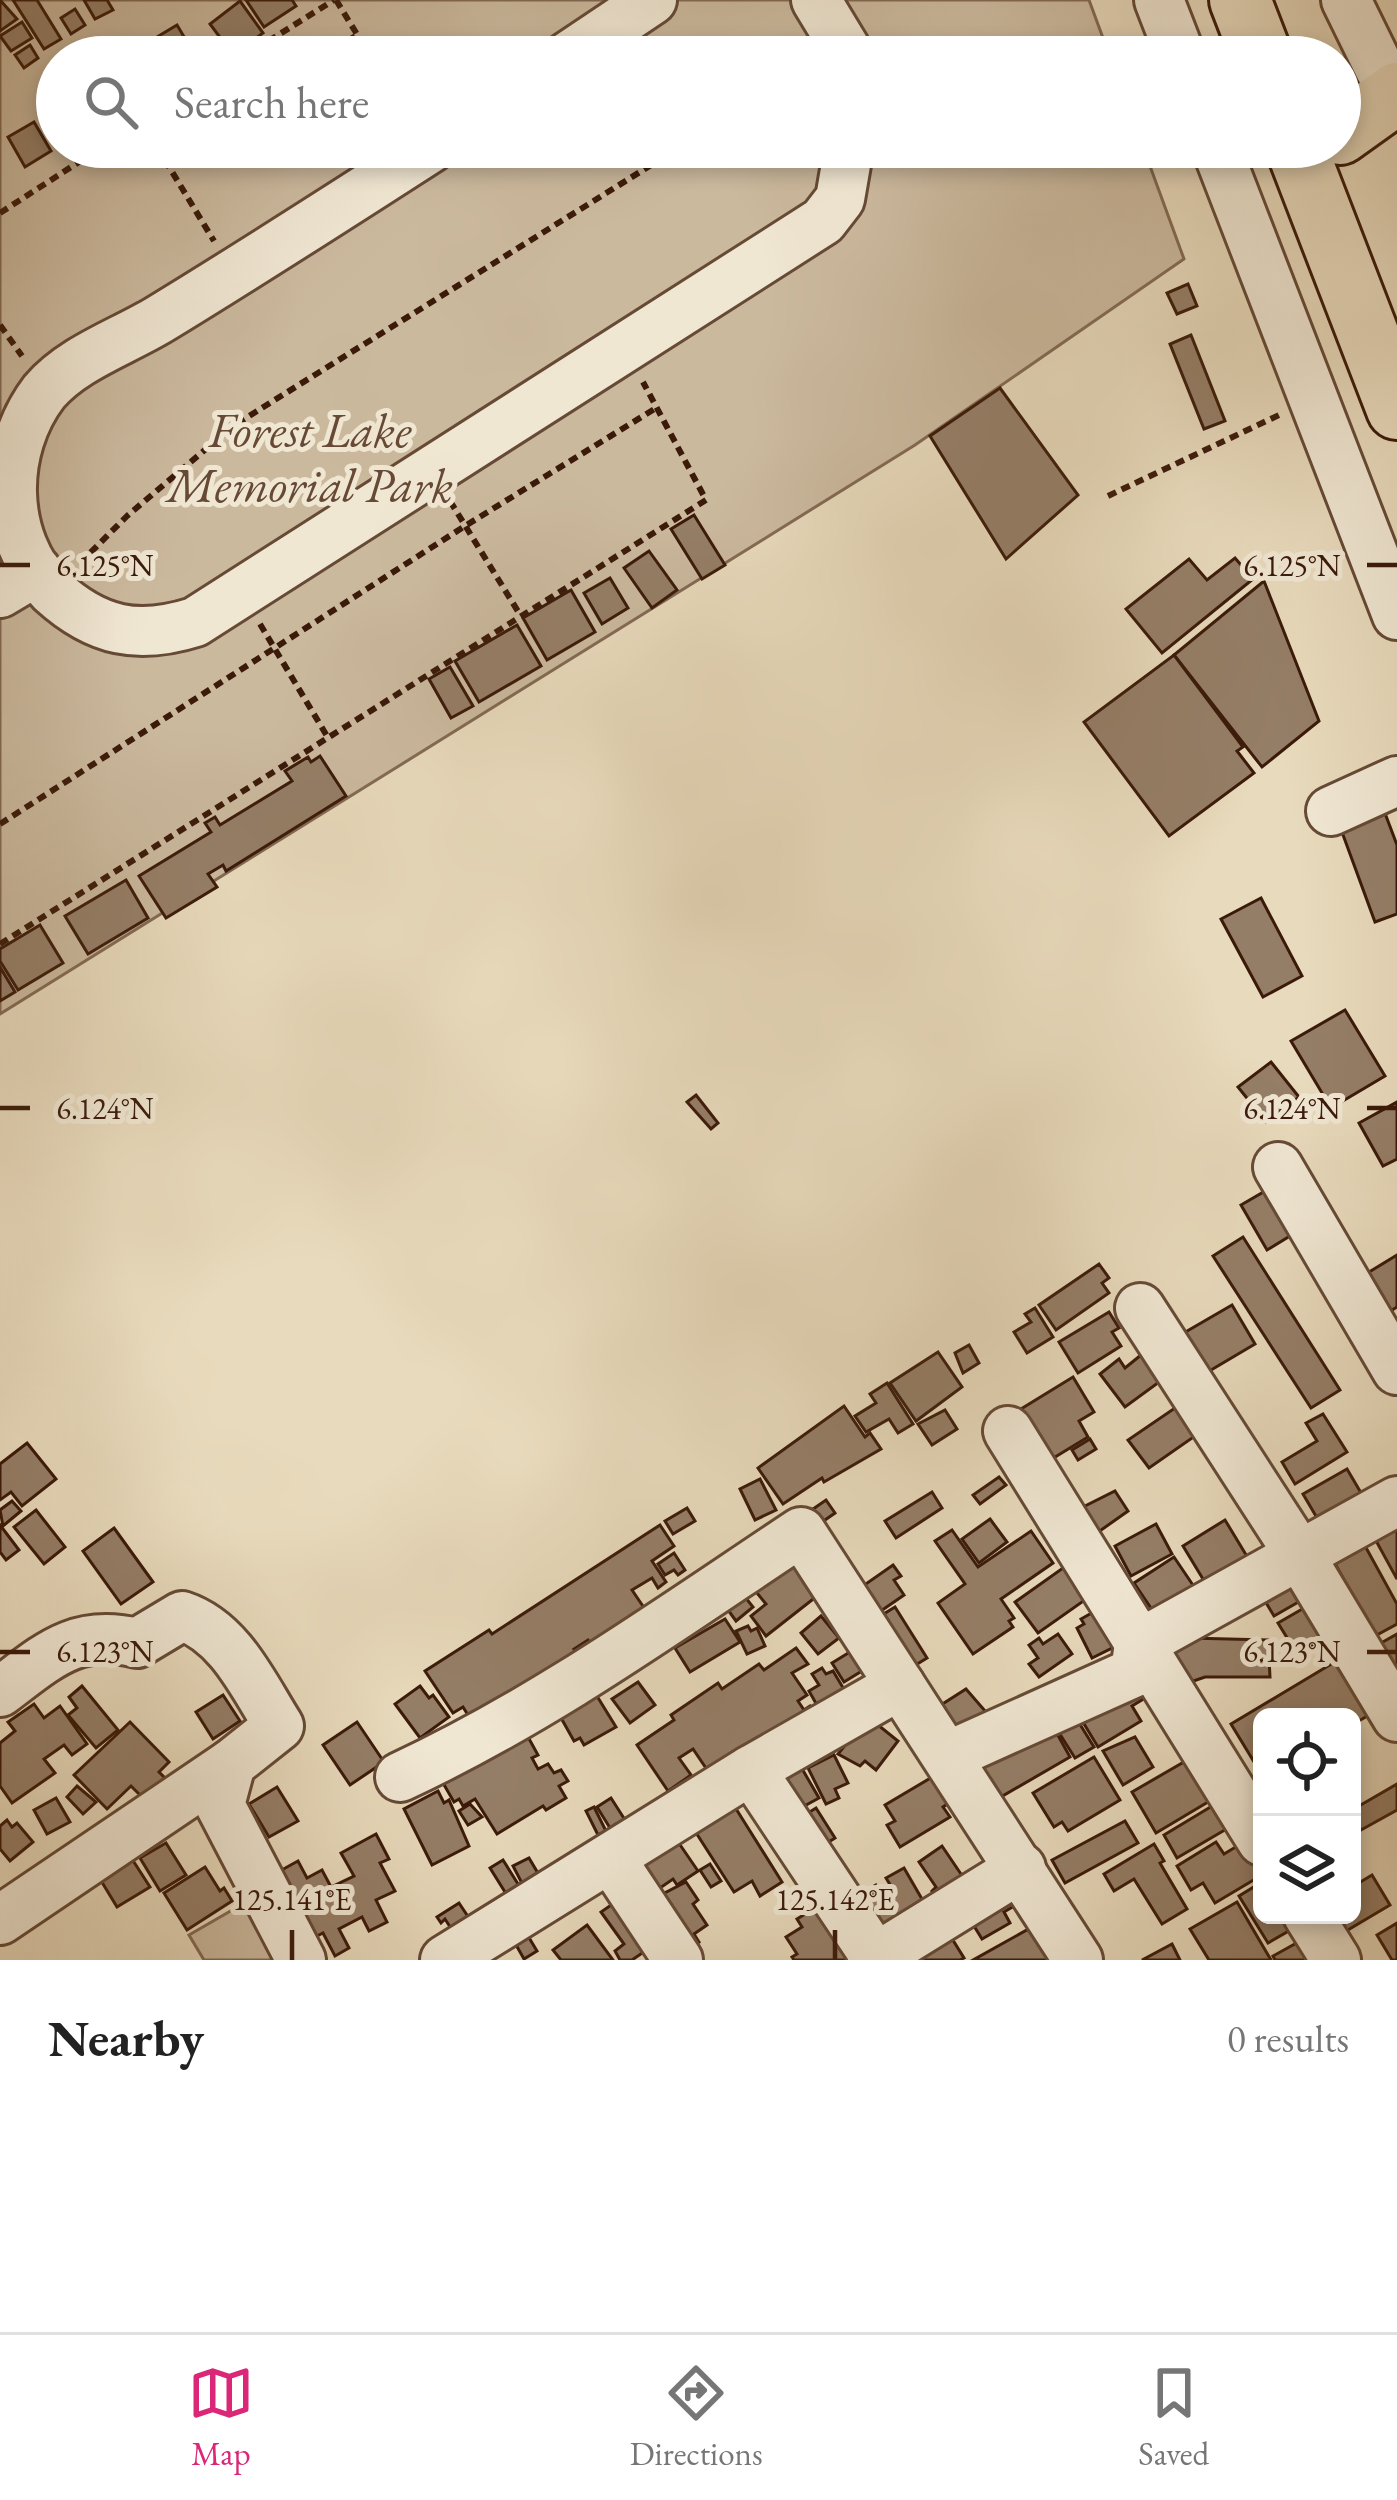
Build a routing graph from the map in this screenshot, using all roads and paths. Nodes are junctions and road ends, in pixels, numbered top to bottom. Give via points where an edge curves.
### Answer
1 (335, 0) edge
2 (652, 0) edge
3 (816, 0) edge
4 (864, 0) edge
5 (1159, 0) edge
6 (1240, 0) edge
7 (1346, 0) edge
8 (357, 35) edge
9 (277, 36) edge
10 (598, 36) edge
11 (836, 36) edge
12 (851, 36) edge
13 (1173, 36) edge
14 (1254, 36) edge
15 (1395, 95) edge
16 (1361, 117) edge
17 (69, 168) edge
18 (171, 168) edge
19 (399, 168) edge
20 (646, 168) edge
21 (845, 168) edge
22 (1224, 168) edge
23 (1322, 168) edge
24 (0, 213) edge
25 (234, 274) junction
26 (14, 343) dead end
27 (626, 349) junction
28 (0, 351) edge
29 (1392, 377) edge
30 (1313, 399) junction
31 (657, 408) junction
32 (433, 472) junction
33 (1108, 496) dead end
34 (464, 526) junction
35 (30, 585) edge
36 (243, 595) junction
37 (519, 614) junction
38 (1397, 615) edge
39 (274, 648) junction
40 (327, 736) junction
41 (1397, 781) edge
42 (1330, 811) dead end
43 (0, 824) edge
44 (0, 944) edge
45 (1278, 1167) dead end
46 (1140, 1308) dead end
47 (1397, 1370) edge
48 (1008, 1431) dead end
49 (1397, 1501) edge
50 (1299, 1554) junction
51 (1139, 1644) junction
52 (900, 1685) junction
53 (0, 1692) edge
54 (1397, 1717) edge
55 (948, 1756) junction
56 (231, 1763) junction
57 (751, 1770) junction
58 (400, 1777) dead end
59 (1253, 1827) edge
60 (611, 1858) junction
61 (1021, 1868) junction
62 (0, 1920) edge
63 (1314, 1924) edge
64 (874, 1959) edge
65 (301, 1960) edge
66 (445, 1960) edge
67 (678, 1960) edge
68 (1078, 1960) edge
69 (1336, 1960) edge

1 - 8 path
1 - 9 path
2 - 10 street
3 - 11 street
4 - 12 street
5 - 13 street
6 - 14 main road
7 - 15 street
15 - 16 main road
17 - 24 path
18 - 25 path
19 - 25 street
20 - 35 path via 233,426
21 - 27 street via 840,199 823,221
22 - 30 street
23 - 29 main road
25 - 35 street via 75,366 21,426 8,474 8,516
26 - 28 path
27 - 31 path
27 - 32 street
30 - 33 path
30 - 38 street
31 - 34 path
31 - 37 path via 706,500
32 - 34 path
32 - 36 street
34 - 37 path
34 - 39 path
35 - 36 street via 124,632 176,628
36 - 39 path
37 - 40 path
39 - 40 path
39 - 43 path
40 - 44 path
41 - 42 street
45 - 47 street
46 - 50 street
48 - 51 street
49 - 50 street
50 - 51 street
50 - 54 street
51 - 55 street via 1135,1672
51 - 59 street
52 - 55 street
52 - 57 street
52 - 58 street via 800,1532 597,1668
53 - 56 street via 57,1650 105,1635 137,1643 182,1616 220,1639 279,1726
55 - 61 street
56 - 62 street
56 - 65 street via 220,1805
57 - 60 street
57 - 64 street
60 - 66 street
60 - 67 street
61 - 64 street
61 - 68 street
63 - 69 street

